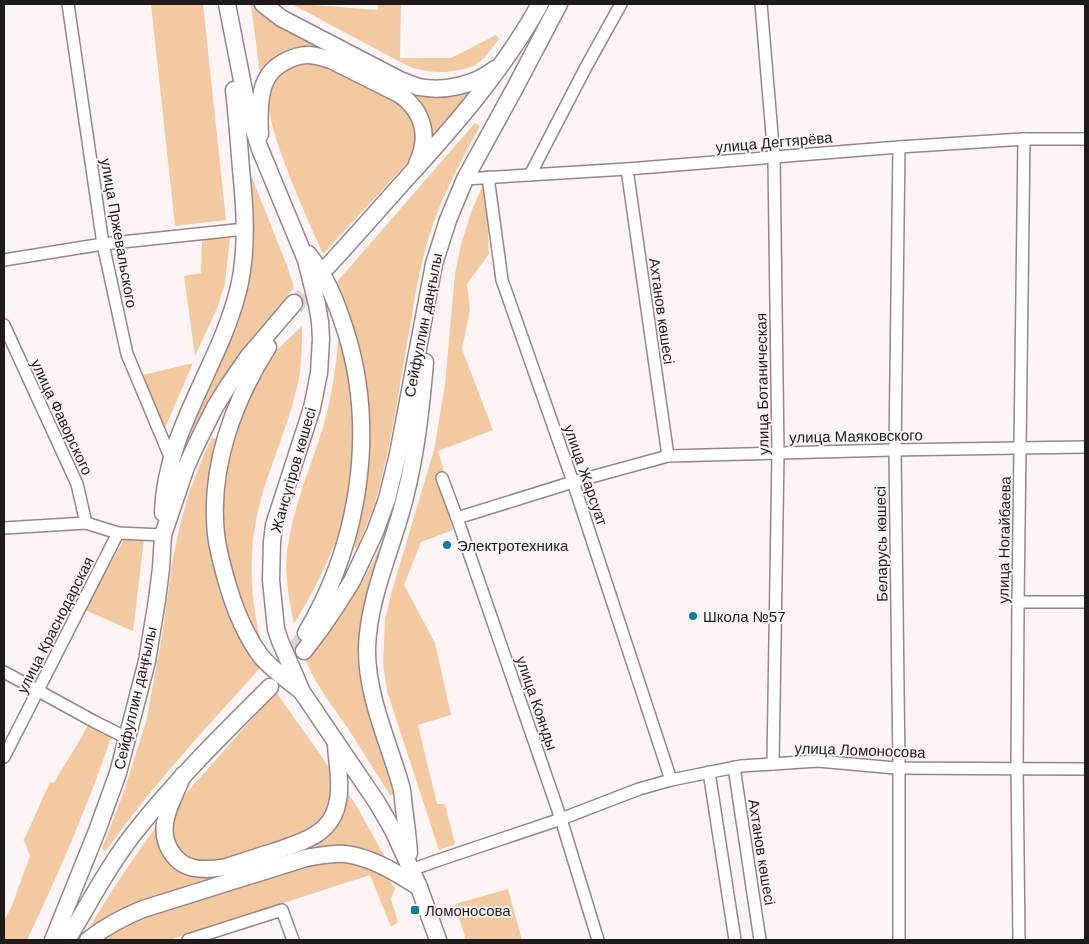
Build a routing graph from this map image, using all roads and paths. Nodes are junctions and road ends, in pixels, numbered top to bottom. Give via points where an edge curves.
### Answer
1 (68, 4) edge
2 (263, 4) edge
3 (540, 4) edge
4 (558, 4) edge
5 (622, 4) edge
6 (761, 4) edge
7 (227, 6) edge
8 (503, 64) junction
9 (1024, 139) junction
10 (1085, 139) edge
11 (899, 147) junction
12 (260, 149) junction
13 (774, 158) junction
14 (627, 169) junction
15 (530, 175) junction
16 (410, 176) junction
17 (488, 177) junction
18 (466, 179) junction
19 (245, 229) junction
20 (103, 244) junction
21 (300, 246) junction
22 (4, 260) edge
23 (327, 267) tunnel mouth
24 (432, 278) junction
25 (4, 325) edge
26 (1085, 447) edge
27 (1020, 449) junction
28 (895, 450) junction
29 (778, 453) junction
30 (668, 456) junction
31 (171, 459) junction
32 (442, 478) dead end
33 (573, 482) junction
34 (457, 518) junction
35 (86, 523) junction
36 (4, 528) edge
37 (118, 533) junction
38 (163, 535) junction
39 (1018, 602) junction
40 (1085, 602) edge
41 (4, 672) edge
42 (270, 687) dead end
43 (38, 691) junction
44 (302, 692) junction
45 (127, 738) junction
46 (336, 742) junction
47 (4, 757) edge
48 (773, 764) junction
49 (734, 767) junction
50 (899, 768) junction
51 (1017, 769) junction
52 (1085, 769) edge
53 (709, 772) junction
54 (183, 775) junction
55 (671, 780) junction
56 (562, 819) junction
57 (411, 870) junction
58 (419, 887) junction
59 (53, 940) edge
60 (67, 940) edge
61 (88, 940) edge
62 (188, 940) edge
63 (293, 940) edge
64 (438, 940) edge
65 (598, 940) edge
66 (735, 940) edge
67 (760, 940) edge
68 (899, 940) edge
69 (1019, 940) edge

1 - 20 street, улица Пржевальского
2 - 8 main road via 281,18 400,80 420,87 458,86 489,74
3 - 8 main road
4 - 18 main road, Сейфуллин даңғылы
5 - 15 street
6 - 13 street, улица Ботаническая
7 - 12 main road, Жансүгіров көшесі via 248,112
7 - 19 main road
8 - 16 main road
9 - 10 street, улица Дегтярёва
9 - 11 street, улица Дегтярёва
9 - 27 street, улица Ногайбаева
11 - 13 street, улица Дегтярёва
11 - 28 street, Беларусь көшесі
12 - 16 main road via 260,115 266,79 286,61 308,55 320,56 408,100 419,116 424,138 421,154
12 - 21 main road, Жансүгіров көшесі
13 - 14 street, улица Дегтярёва
13 - 29 street, улица Ботаническая
14 - 15 street, улица Дегтярёва
14 - 30 street, Ахтанов көшесі
15 - 17 street, улица Дегтярёва
16 - 23 main road
17 - 18 street, улица Дегтярёва
17 - 33 street, улица Жарсуат via 502,280
18 - 24 main road, Сейфуллин даңғылы via 442,235
19 - 20 street
19 - 31 main road via 239,289 224,334
20 - 22 street
20 - 31 street, улица Пржевальского via 127,354
21 - 24 main road, Сейфуллин даңғылы via 317,265 342,318 358,384 362,420 360,475 346,539 338,567 303,645 328,618 352,581 382,515 396,462
21 - 44 main road, Жансүгіров көшесі via 320,322 319,373 307,423 274,525 271,580 276,629
24 - 57 main road via 416,446 405,500 374,599 367,645 368,674 401,788
25 - 35 street, улица Фаворского via 77,484
26 - 27 street, улица Маяковского
27 - 28 street, улица Маяковского
27 - 39 street, улица Ногайбаева
28 - 29 street, улица Маяковского
28 - 50 street, Беларусь көшесі
29 - 30 street, улица Маяковского
29 - 48 street, улица Ботаническая
30 - 33 street, улица Маяковского
31 - 38 main road via 164,501
32 - 34 street, улица Коянды
33 - 34 street, улица Маяковского
33 - 55 street, улица Жарсуат
34 - 56 street, улица Коянды
35 - 36 street
35 - 37 street
37 - 38 street
37 - 43 street, улица Краснодарская
38 - 44 main road, Сейфуллин даңғылы via 186,467 215,407 248,358 295,305 254,370 234,411 220,459 215,505 222,566 243,627 260,656
38 - 45 main road, Сейфуллин даңғылы via 147,661
39 - 40 street
39 - 51 street, улица Ногайбаева
41 - 43 street
42 - 54 main road
43 - 45 street
43 - 47 street, улица Краснодарская
44 - 46 main road, Жансүгіров көшесі
45 - 59 main road, Сейфуллин даңғылы via 97,831
46 - 54 main road via 339,796 329,824 302,842 226,867 203,869 185,865 168,846 164,831 166,816
46 - 57 main road, Жансүгіров көшесі via 393,830
48 - 49 street, улица Ломоносова
48 - 50 street, улица Ломоносова via 818,761
49 - 53 street, улица Ломоносова
49 - 67 street, Ахтанов көшесі
50 - 51 street, улица Ломоносова
50 - 68 street, Беларусь көшесі
51 - 52 street, улица Ломоносова
51 - 69 street, улица Ногайбаева
53 - 55 street, улица Ломоносова
53 - 66 street
54 - 60 main road via 121,851
55 - 56 street, улица Ломоносова
56 - 57 street, улица Ломоносова
56 - 65 street, улица Коянды
57 - 58 main road, Жансүгіров көшесі
58 - 61 main road via 360,857 343,854 306,858 143,909 104,928
58 - 64 main road, Жансүгіров көшесі
62 - 63 street via 282,910

